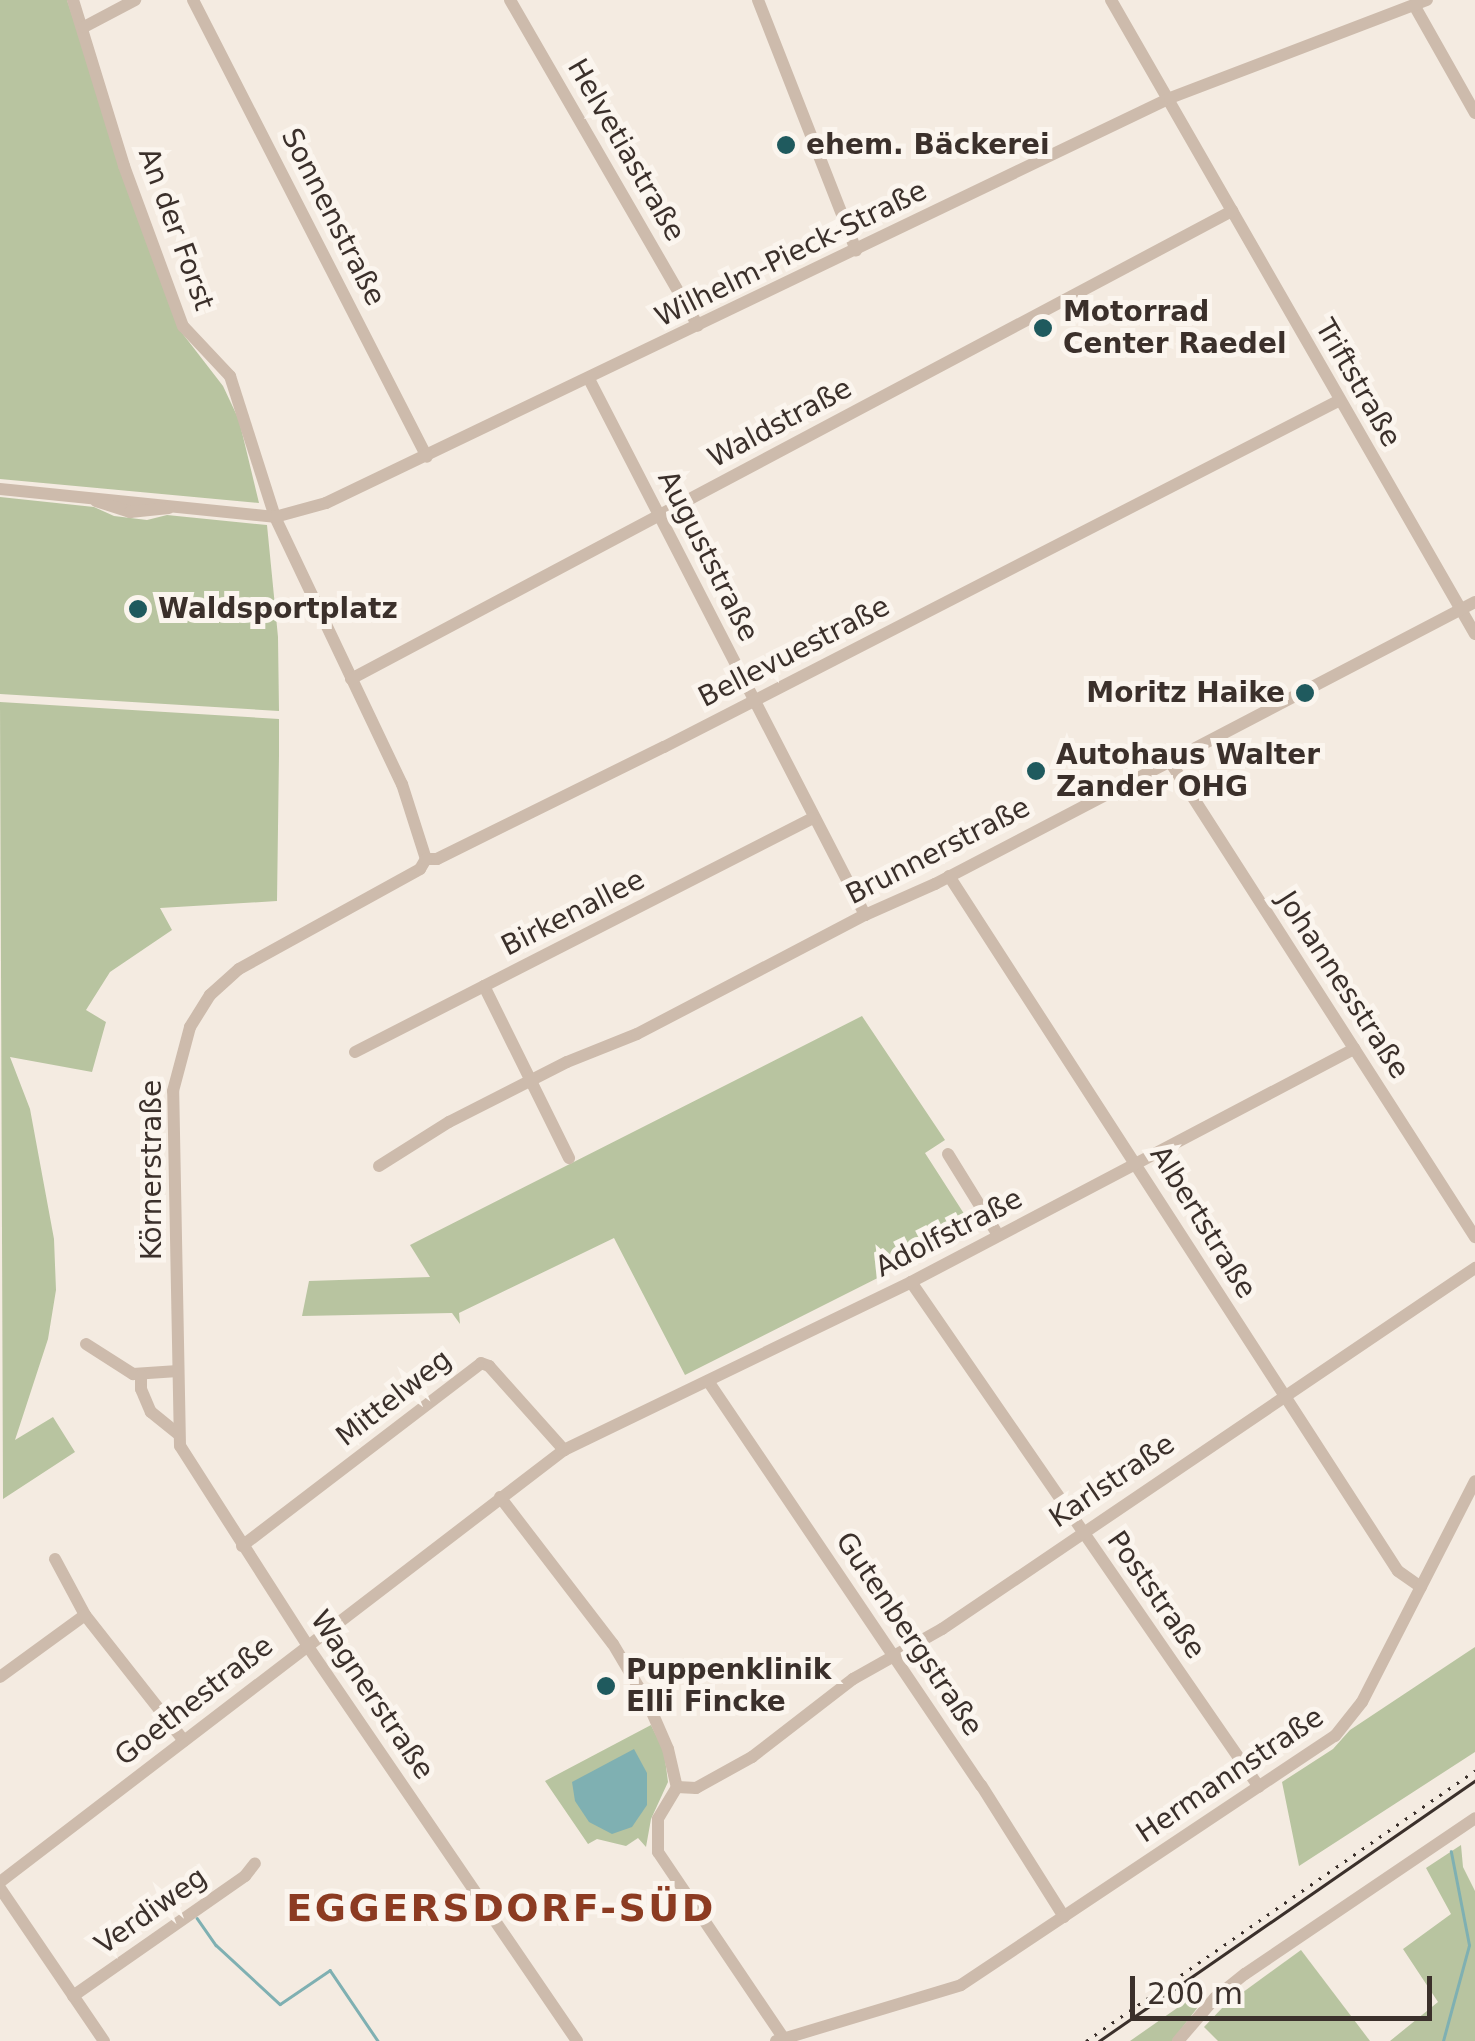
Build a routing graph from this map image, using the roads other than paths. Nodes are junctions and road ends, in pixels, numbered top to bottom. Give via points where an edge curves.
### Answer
1 (74, 0) edge
2 (135, 0) edge
3 (192, 0) edge
4 (510, 0) edge
5 (758, 0) edge
6 (1111, 0) edge
7 (1414, 3) edge
8 (84, 27) junction
9 (1170, 98) junction
10 (1475, 113) edge
11 (1232, 211) junction
12 (856, 250) junction
13 (698, 326) junction
14 (589, 379) junction
15 (1338, 401) junction
16 (427, 457) junction
17 (0, 488) edge
18 (658, 515) junction
19 (275, 517) junction
20 (1475, 602) edge
21 (1461, 611) junction
22 (1475, 634) edge
23 (351, 679) junction
24 (754, 701) junction
25 (1169, 760) junction
26 (813, 818) junction
27 (426, 859) junction
28 (949, 876) junction
29 (865, 915) junction
30 (275, 945) joint
31 (484, 986) junction
32 (1354, 1048) junction
33 (355, 1052) dead end
34 (528, 1083) junction
35 (948, 1154) dead end
36 (569, 1158) dead end
37 (1136, 1163) junction
38 (379, 1166) dead end
39 (998, 1235) junction
40 (1475, 1238) edge
41 (1475, 1268) edge
42 (911, 1282) junction
43 (86, 1344) dead end
44 (178, 1370) junction
45 (141, 1375) junction
46 (708, 1381) junction
47 (1283, 1396) junction
48 (179, 1435) junction
49 (563, 1450) junction
50 (1475, 1481) edge
51 (500, 1497) junction
52 (1082, 1531) junction
53 (242, 1546) junction
54 (55, 1559) dead end
55 (1421, 1587) junction
56 (84, 1615) junction
57 (308, 1646) junction
58 (891, 1656) junction
59 (0, 1678) edge
60 (184, 1741) junction
61 (677, 1787) junction
62 (1259, 1787) junction
63 (1475, 1818) edge
64 (254, 1863) dead end
65 (0, 1885) edge
66 (1064, 1917) junction
67 (73, 1996) junction
68 (780, 2039) edge
69 (104, 2041) edge
70 (578, 2041) edge
71 (1178, 2041) edge

1 - 8 street, An der Forst
2 - 8 street
3 - 16 street, Sonnenstraße
4 - 13 street, Helvetiastraße
5 - 12 street
6 - 9 street, Triftstraße
7 - 9 street, Wilhelm-Pieck-Straße
7 - 10 street
8 - 19 street, An der Forst via 124,166 182,326 230,376
9 - 11 street, Triftstraße
9 - 12 street, Wilhelm-Pieck-Straße
11 - 15 street, Triftstraße
11 - 18 street, Waldstraße
12 - 13 street, Wilhelm-Pieck-Straße
13 - 14 street, Wilhelm-Pieck-Straße
14 - 16 street, Wilhelm-Pieck-Straße
14 - 18 street, Auguststraße
15 - 21 street, Triftstraße
15 - 24 street, Bellevuestraße
16 - 19 street, Wilhelm-Pieck-Straße via 348,495
17 - 19 street, Wilhelm-Pieck-Straße
18 - 23 street, Waldstraße
18 - 24 street, Auguststraße
19 - 23 street, An der Forst
20 - 21 street, Brunnerstraße
21 - 22 street, Triftstraße
21 - 25 street, Brunnerstraße
23 - 27 street, An der Forst via 402,784
24 - 26 street, Auguststraße
24 - 27 street, Bellevuestraße
25 - 28 street, Brunnerstraße
25 - 32 street, Johannesstraße
26 - 29 street, Auguststraße
26 - 31 street, Birkenallee
27 - 30 street, Bellevuestraße via 420,869
28 - 29 street, Brunnerstraße
28 - 37 street, Albertstraße
29 - 34 street, Brunnerstraße
30 - 44 street, Körnerstraße via 210,995 190,1026 176,1069
31 - 33 street, Birkenallee
31 - 34 street
32 - 37 street, Adolfstraße
32 - 40 street, Johannesstraße
34 - 36 street
34 - 38 street, Brunnerstraße
35 - 39 street
37 - 39 street, Adolfstraße
37 - 47 street, Albertstraße
39 - 42 street, Adolfstraße
41 - 47 street, Karlstraße
42 - 46 street, Adolfstraße
42 - 52 street, Poststraße
43 - 45 street
44 - 45 street
44 - 48 street, Körnerstraße
45 - 48 street, Wagnerstraße via 151,1412
46 - 49 street, Adolfstraße
46 - 58 street, Gutenbergstraße
47 - 52 street, Karlstraße
47 - 55 street, Albertstraße via 1398,1571
48 - 53 street, Wagnerstraße via 184,1456
49 - 51 street, Goethestraße
49 - 53 street, Mittelweg via 480,1363
50 - 55 street, Hermannstraße
51 - 57 street, Goethestraße
51 - 61 street via 628,1666 663,1734
52 - 58 street, Karlstraße via 942,1629
52 - 62 street, Poststraße
53 - 57 street, Wagnerstraße
54 - 56 street
55 - 62 street, Hermannstraße via 1352,1719
56 - 59 street
56 - 60 street
57 - 60 street, Goethestraße
57 - 70 street, Wagnerstraße
58 - 61 street, Karlstraße via 724,1774 696,1788
58 - 66 street, Gutenbergstraße
60 - 65 street, Goethestraße
61 - 68 street via 658,1819 658,1852
62 - 66 street, Hermannstraße
63 - 71 street via 1244,1974
64 - 67 street, Verdiweg via 246,1876
65 - 67 street
66 - 68 street, Hermannstraße via 961,1985
67 - 69 street

